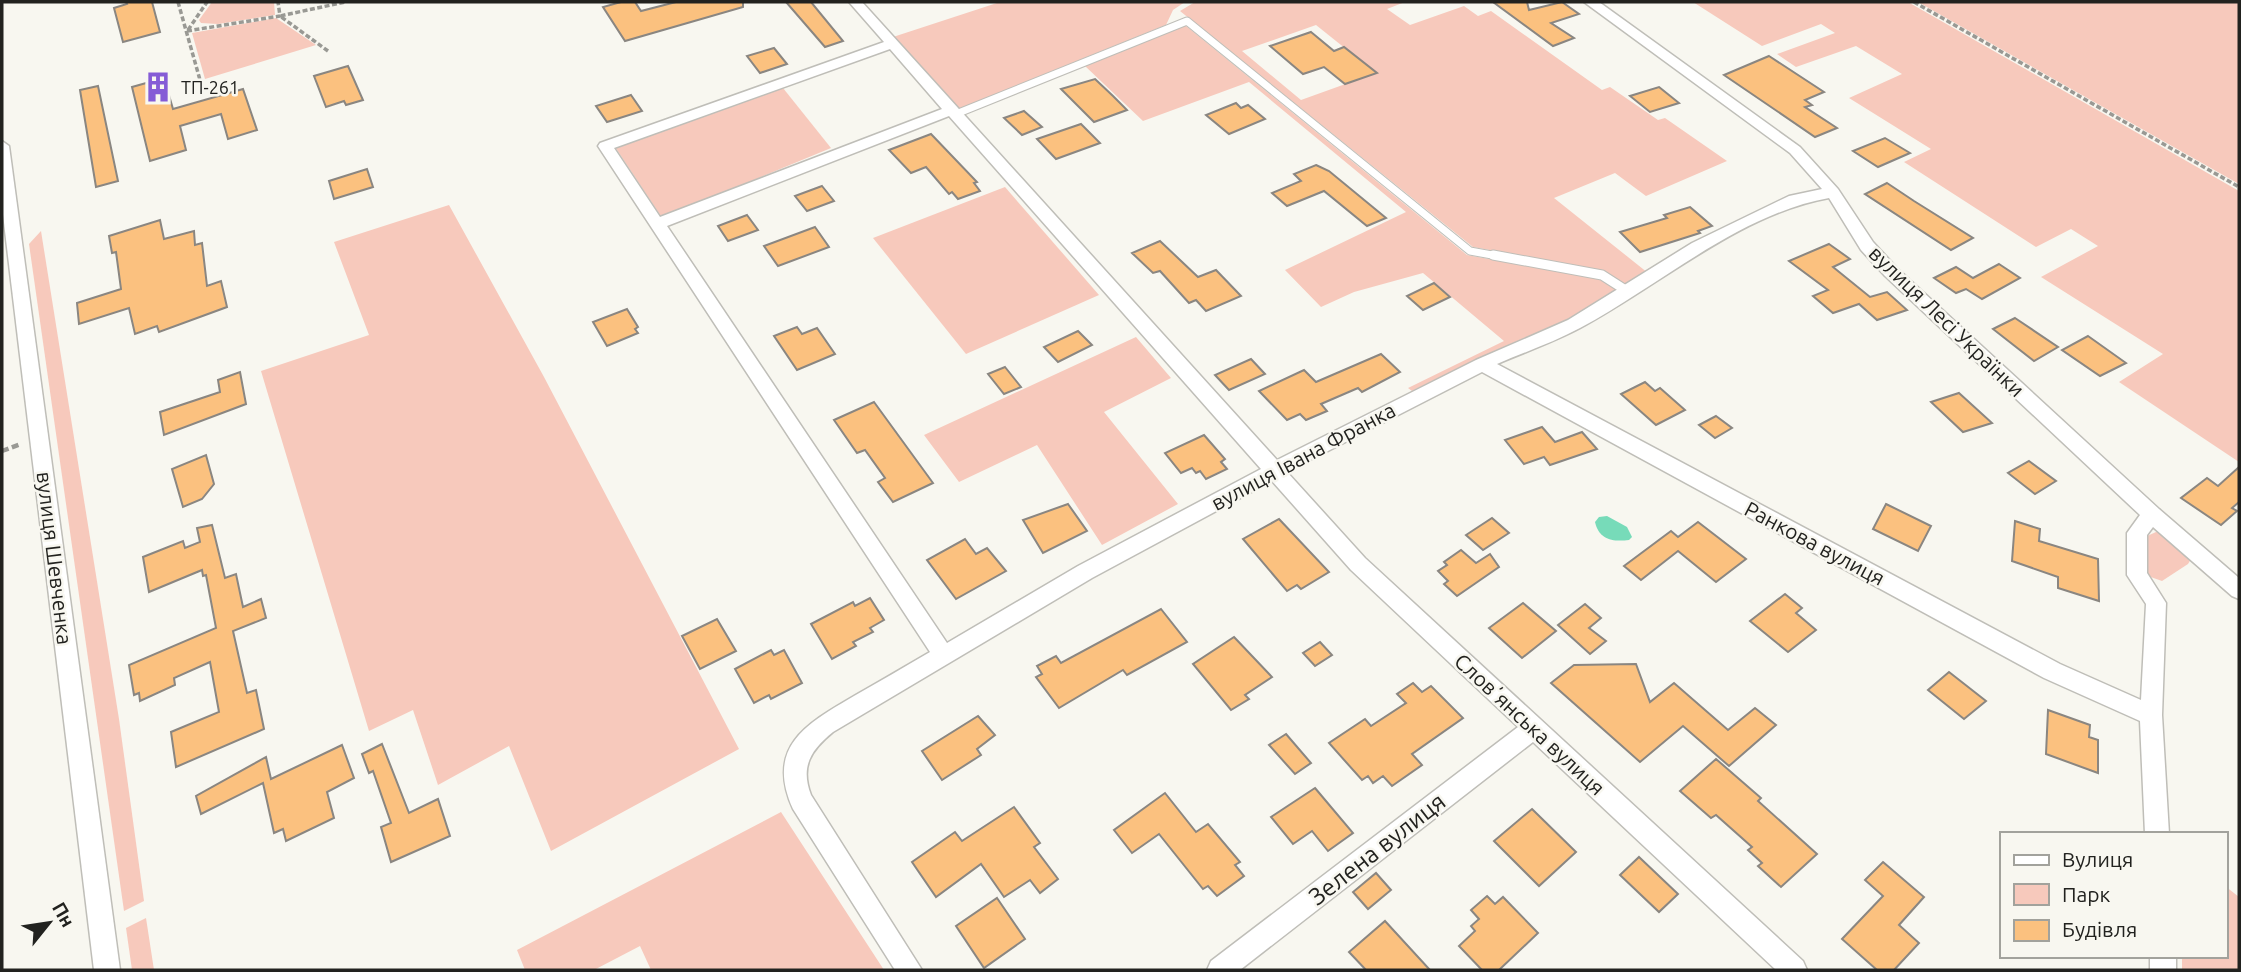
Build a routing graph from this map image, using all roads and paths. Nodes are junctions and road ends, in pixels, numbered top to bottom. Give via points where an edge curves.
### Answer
1 (178, 2) edge
2 (207, 2) edge
3 (278, 2) edge
4 (345, 2) edge
5 (855, 2) edge
6 (1591, 2) edge
7 (1914, 2) edge
8 (280, 16) junction
9 (187, 31) junction
10 (892, 44) junction
11 (328, 51) dead end
12 (202, 87) dead end
13 (954, 112) junction
14 (2, 146) edge
15 (2239, 187) edge
16 (1833, 192) junction
17 (657, 224) junction
18 (1627, 292) junction
19 (1482, 364) junction
20 (1273, 471) junction
21 (2152, 514) junction
22 (2239, 590) edge
23 (943, 655) junction
24 (2151, 715) junction
25 (1534, 728) junction
26 (2157, 832) edge
27 (107, 970) edge
28 (909, 970) edge
29 (1220, 970) edge
30 (1794, 970) edge

1 - 9 path
2 - 9 path
3 - 8 path
4 - 8 path
5 - 10 street, Словʼянська вулиця
6 - 16 street, вулиця Лесі Українки via 1795,150
7 - 15 path
8 - 9 path
8 - 11 path
9 - 12 path
10 - 13 street, Словʼянська вулиця
10 - 17 street via 605,146
13 - 17 street
13 - 18 lane via 1187,21 1470,251 1602,275
13 - 20 street, Словʼянська вулиця
14 - 27 street, вулиця Шевченка
16 - 18 street, вулиця Івана Франка via 1795,199 1698,247
16 - 21 street, вулиця Лесі Українки via 1867,246 1891,272
17 - 23 street
18 - 19 street, вулиця Івана Франка via 1574,324
19 - 20 street, вулиця Івана Франка
19 - 24 street, Ранкова вулиця via 2052,671
20 - 23 street, вулиця Івана Франка
20 - 25 street, Словʼянська вулиця via 1358,564
21 - 22 street, вулиця Лесі Українки
21 - 24 street via 2137,533 2137,575 2156,603
23 - 28 street, вулиця Івана Франка via 825,725 808,738 795,758 793,782 801,801
24 - 26 street
25 - 29 street, Зелена вулиця
25 - 30 street, Словʼянська вулиця

